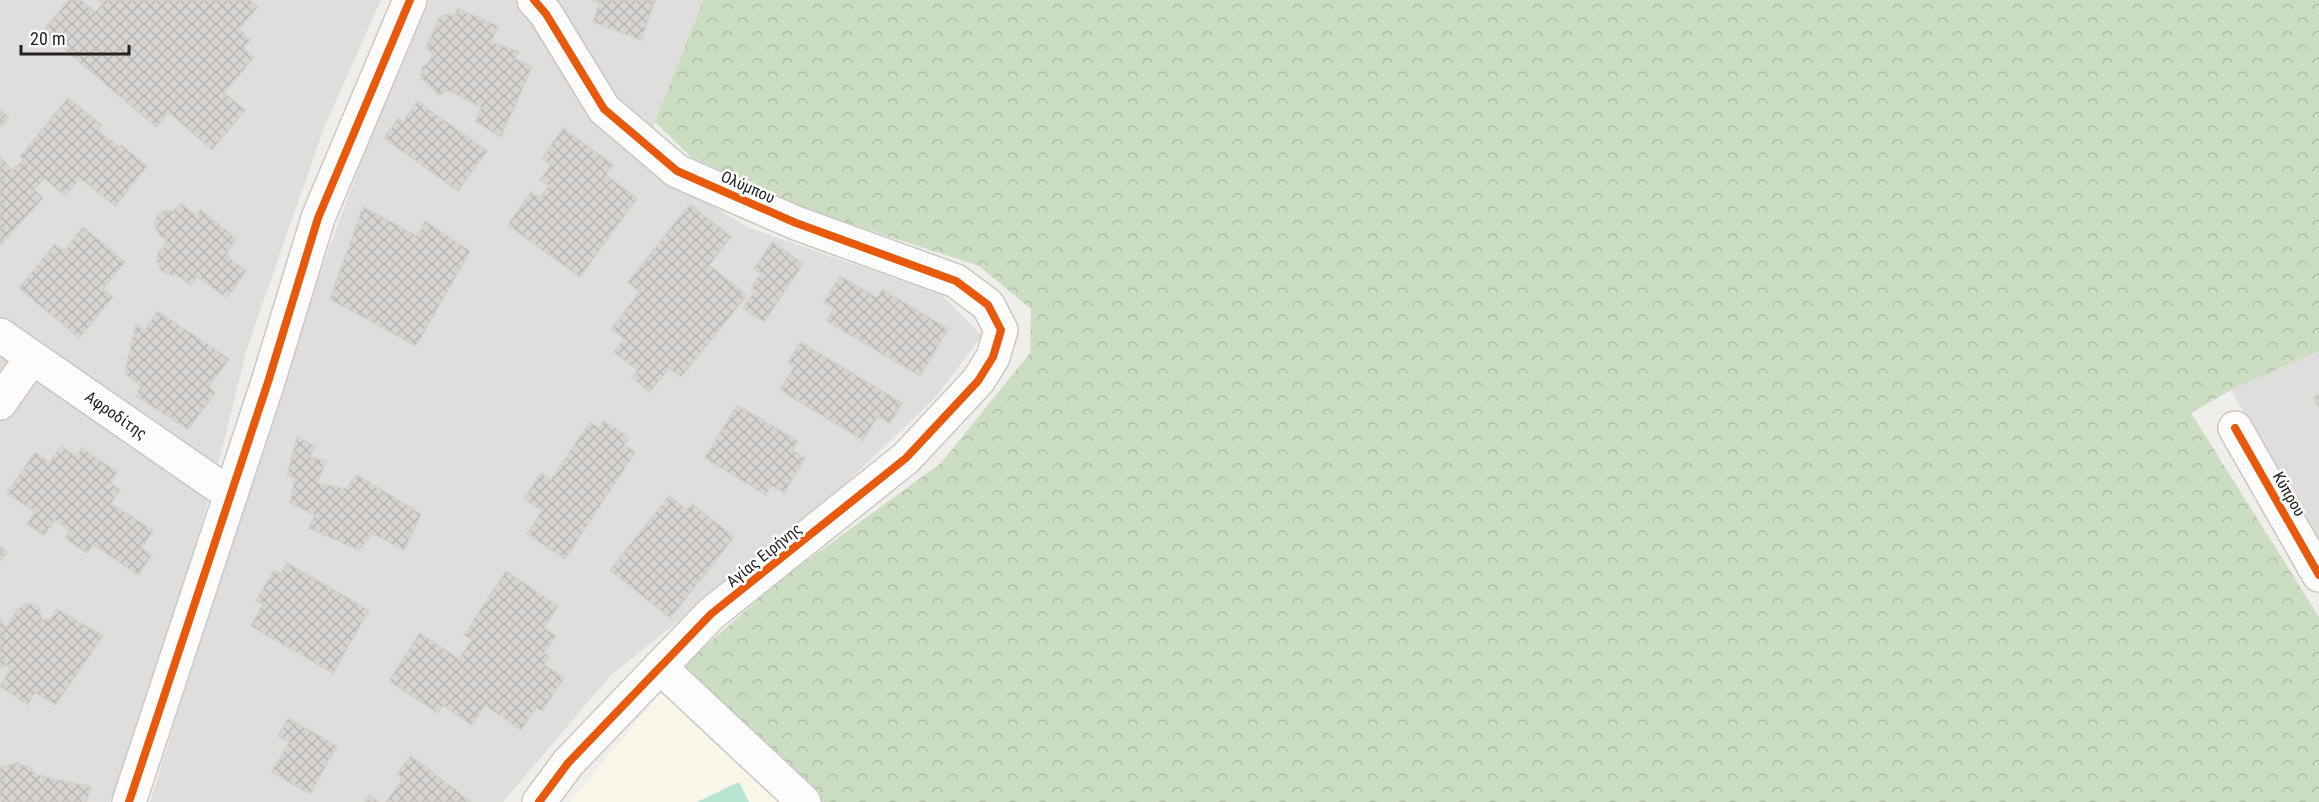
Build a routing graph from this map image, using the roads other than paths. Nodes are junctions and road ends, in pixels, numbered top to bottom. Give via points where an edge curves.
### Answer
1 (410, 0) edge
2 (534, 0) edge
3 (1001, 330) joint
4 (0, 334) edge
5 (32, 357) junction
6 (0, 403) edge
7 (2235, 428) dead end
8 (231, 495) junction
9 (2319, 575) edge
10 (660, 667) junction
11 (129, 802) edge
12 (539, 802) edge
13 (804, 802) edge

1 - 8 street via 318,218
2 - 3 street, Ολύμπου via 604,109 677,171 796,223 956,281 988,305
3 - 10 street, Αγίας Ειρήνης via 993,357 978,381 906,458 711,615
4 - 5 street, Αφροδίτης
5 - 6 street
5 - 8 street, Αφροδίτης
7 - 9 street, Κύπρου
8 - 11 street
10 - 12 street, Αγίας Ειρήνης via 568,763
10 - 13 street

